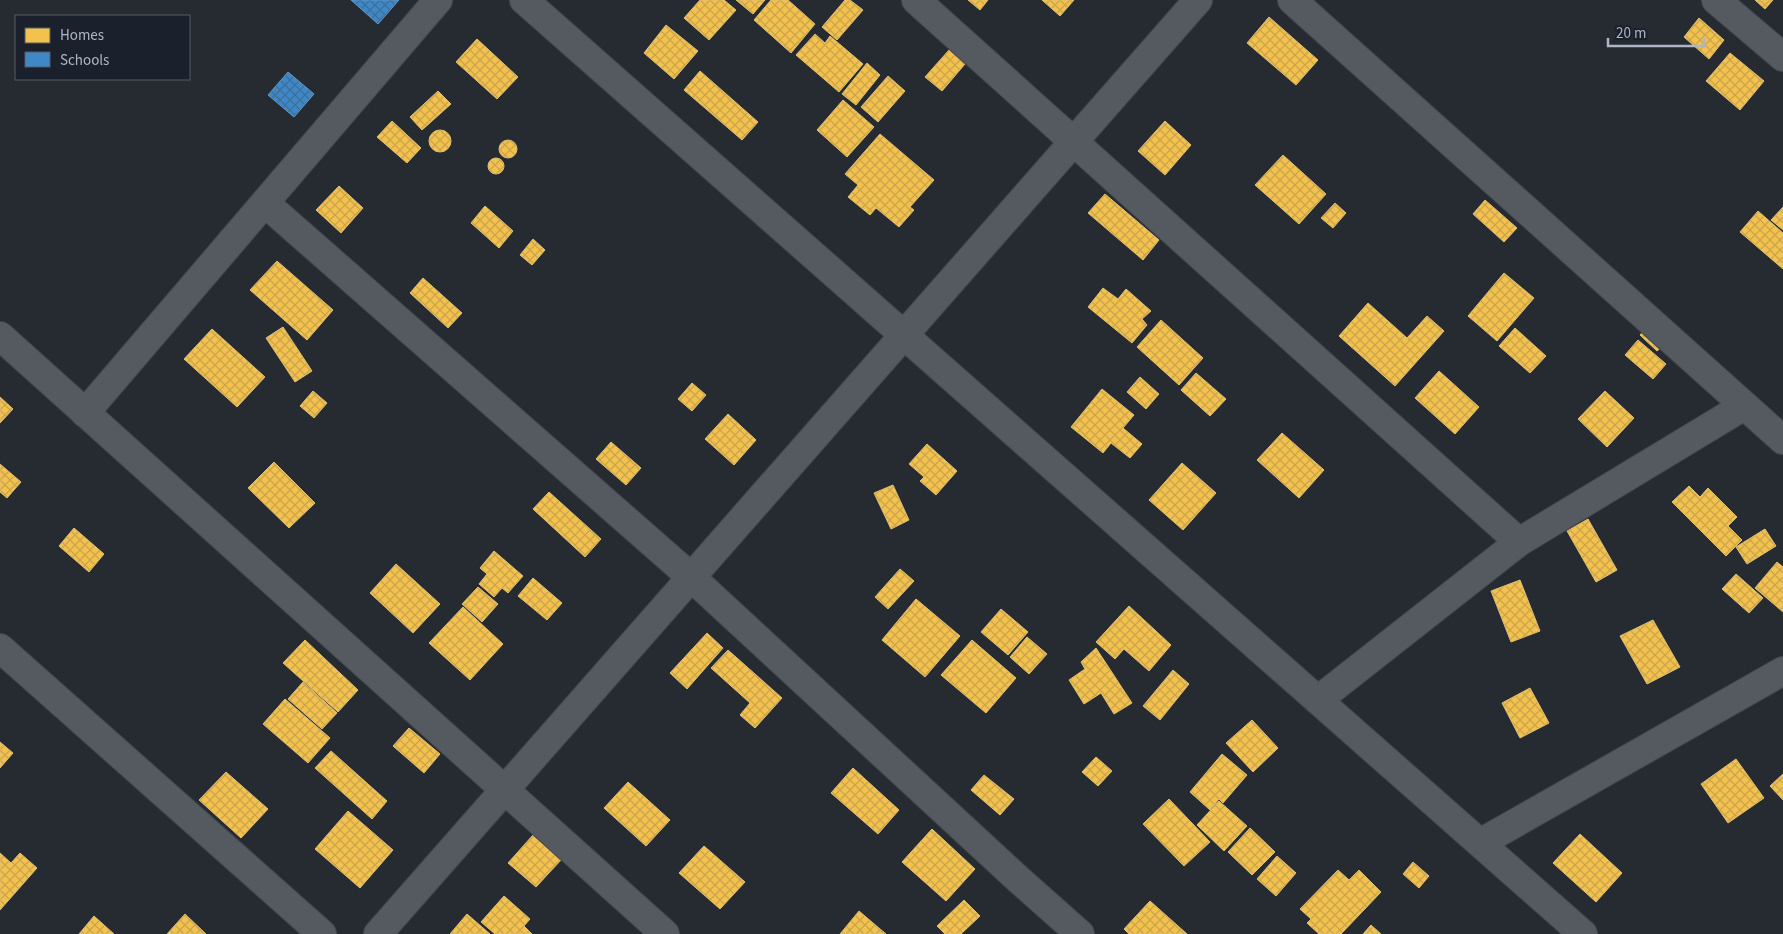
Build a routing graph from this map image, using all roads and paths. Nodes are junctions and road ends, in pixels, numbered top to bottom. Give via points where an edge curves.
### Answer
1 (438, 0) edge
2 (524, 0) edge
3 (916, 0) edge
4 (1198, 0) edge
5 (1292, 0) edge
6 (1716, 0) edge
7 (1783, 57) edge
8 (1074, 141) junction
9 (265, 203) junction
10 (904, 335) junction
11 (0, 336) edge
12 (1744, 406) junction
13 (85, 413) junction
14 (1783, 440) edge
15 (1519, 542) junction
16 (691, 577) junction
17 (0, 648) edge
18 (1783, 671) edge
19 (1318, 700) junction
20 (504, 790) junction
21 (1480, 843) junction
22 (322, 934) edge
23 (378, 934) edge
24 (665, 934) edge
25 (1080, 934) edge
26 (1583, 934) edge

1 - 9 street
2 - 10 street
3 - 8 street
4 - 8 street
5 - 12 street
6 - 7 street
8 - 10 street
8 - 15 street
9 - 13 street
9 - 16 street
10 - 16 street
10 - 19 street
11 - 13 street
12 - 14 street
12 - 15 street
13 - 20 street
15 - 19 street
16 - 20 street
16 - 25 street
17 - 22 street
18 - 21 street
19 - 21 street
20 - 23 street
20 - 24 street
21 - 26 street

